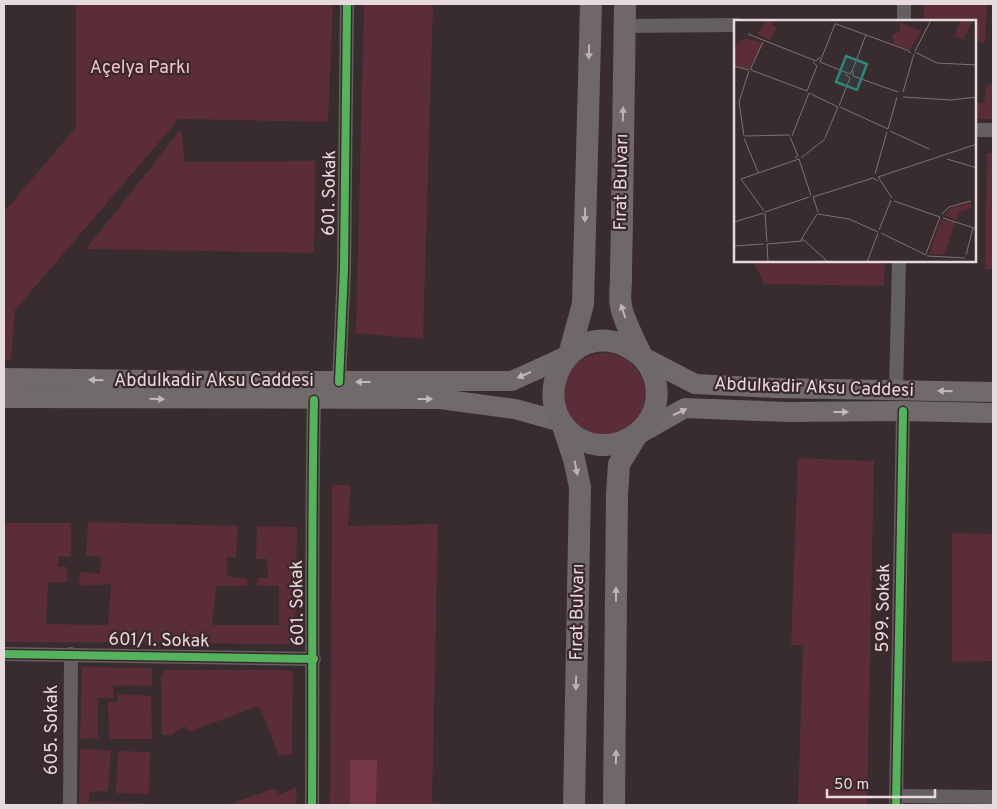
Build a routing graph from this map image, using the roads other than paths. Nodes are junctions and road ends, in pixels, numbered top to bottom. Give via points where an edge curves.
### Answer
1 (347, 4) edge
2 (591, 4) edge
3 (625, 4) edge
4 (904, 4) edge
5 (904, 20) edge
6 (734, 25) edge
7 (625, 26) junction
8 (977, 130) edge
9 (993, 130) edge
10 (899, 262) edge
11 (569, 355) junction
12 (641, 356) junction
13 (4, 378) edge
14 (339, 382) junction
15 (896, 391) junction
16 (993, 392) edge
17 (4, 398) edge
18 (314, 400) junction
19 (903, 411) junction
20 (993, 413) edge
21 (562, 422) junction
22 (637, 435) junction
23 (4, 654) edge
24 (71, 654) junction
25 (314, 659) junction
26 (993, 797) edge
27 (896, 801) edge
28 (70, 805) edge
29 (312, 805) edge
30 (574, 805) edge
31 (614, 805) edge

1 - 14 street, 601. Sokak via 344,269
2 -> 11 main road, Fırat Bulvarı via 583,304
3 - 7 main road, Fırat Bulvarı
4 - 5 street
6 - 7 street
12 -> 7 main road, Fırat Bulvarı via 620,306
8 - 9 street
10 - 15 street
11 - 12 main road via 582,346 613,342 628,346
11 -> 14 main road, Abdulkadir Aksu Caddesi via 512,381
11 - 21 main road via 554,380 555,409
12 - 15 main road, Abdulkadir Aksu Caddesi via 696,384
12 - 22 main road via 652,370 657,387 656,405 649,422
14 -> 13 main road, Abdulkadir Aksu Caddesi
16 -> 15 main road, Abdulkadir Aksu Caddesi
17 -> 18 main road, Abdulkadir Aksu Caddesi
18 -> 21 main road, Abdulkadir Aksu Caddesi via 440,399 515,409
18 - 25 street, 601. Sokak
19 - 20 main road, Abdulkadir Aksu Caddesi
22 -> 19 main road, Abdulkadir Aksu Caddesi via 685,408 786,412
19 - 27 street, 599. Sokak
21 - 22 main road via 573,435 588,443 605,446 622,443
21 -> 30 main road, Fırat Bulvarı via 580,487
31 -> 22 main road via 617,495 620,464
23 - 24 street, 601/1. Sokak
24 - 25 street, 601/1. Sokak
24 - 28 street, 605. Sokak
25 - 29 street, 601. Sokak
26 - 27 street

